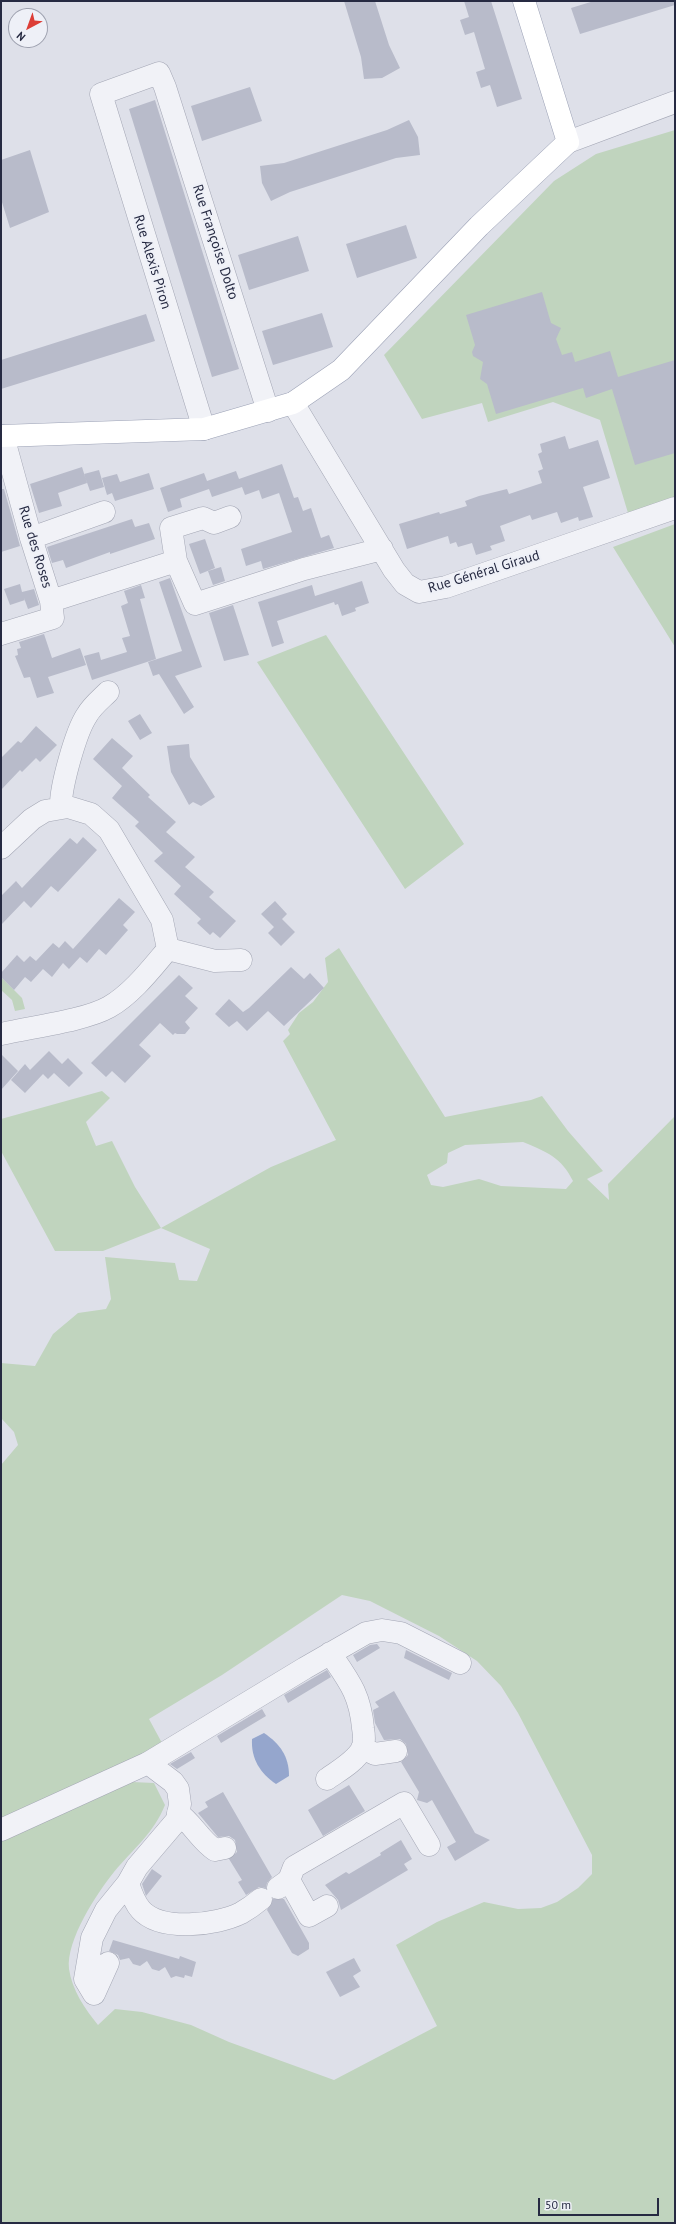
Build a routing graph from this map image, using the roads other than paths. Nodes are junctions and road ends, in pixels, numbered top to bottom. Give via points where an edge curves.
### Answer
1 (524, 1) edge
2 (101, 94) joint
3 (675, 102) edge
4 (568, 142) junction
5 (292, 403) junction
6 (268, 411) junction
7 (204, 429) junction
8 (2, 436) edge
9 (675, 508) edge
10 (104, 512) dead end
11 (230, 517) dead end
12 (31, 538) junction
13 (382, 549) junction
14 (176, 561) junction
15 (51, 601) junction
16 (1, 634) edge
17 (108, 692) dead end
18 (60, 807) junction
19 (1, 848) edge
20 (168, 949) junction
21 (241, 960) dead end
22 (1, 1034) edge
23 (330, 1653) junction
24 (460, 1663) dead end
25 (362, 1748) junction
26 (396, 1751) dead end
27 (148, 1763) junction
28 (327, 1779) dead end
29 (178, 1813) junction
30 (1, 1830) edge
31 (429, 1845) dead end
32 (225, 1848) dead end
33 (128, 1883) junction
34 (276, 1889) junction
35 (327, 1906) dead end
36 (108, 1963) dead end

1 - 4 main road
2 - 6 street, Rue Françoise Dolto via 159,73
2 - 7 street, Rue Alexis Piron
3 - 4 street
4 - 5 main road via 479,226 341,370
5 - 6 main road
5 - 13 street, Rue Général Giraud
6 - 7 main road
7 - 8 main road
8 - 12 street, Rue des Roses
9 - 13 street, Rue Général Giraud via 480,577 419,592 405,584
10 - 12 street
11 - 14 street via 214,523 204,518 170,528
12 - 15 street, Rue des Roses
13 - 14 street via 195,604
14 - 15 street, Rue des Roses
15 - 16 street via 53,618
17 - 18 street via 86,715 78,734 60,795
18 - 19 street via 38,814
18 - 20 street via 75,808 91,814 109,830 162,920
20 - 21 street via 216,961
20 - 22 street via 137,984 117,1002 103,1010
23 - 24 street via 366,1633 382,1630 401,1633
23 - 25 street via 356,1692 361,1707 364,1735
23 - 27 street
25 - 26 street via 375,1754
25 - 28 street via 356,1757
27 - 29 street via 173,1782 178,1789
27 - 30 street
29 - 32 street via 188,1820 207,1845 215,1850
29 - 33 street via 176,1820
31 - 34 street via 404,1803 294,1867
33 - 34 street via 133,1898 142,1911 162,1923 204,1924 240,1913
33 - 36 street via 106,1910 92,1938 85,1979 94,1994
34 - 35 street via 309,1916

